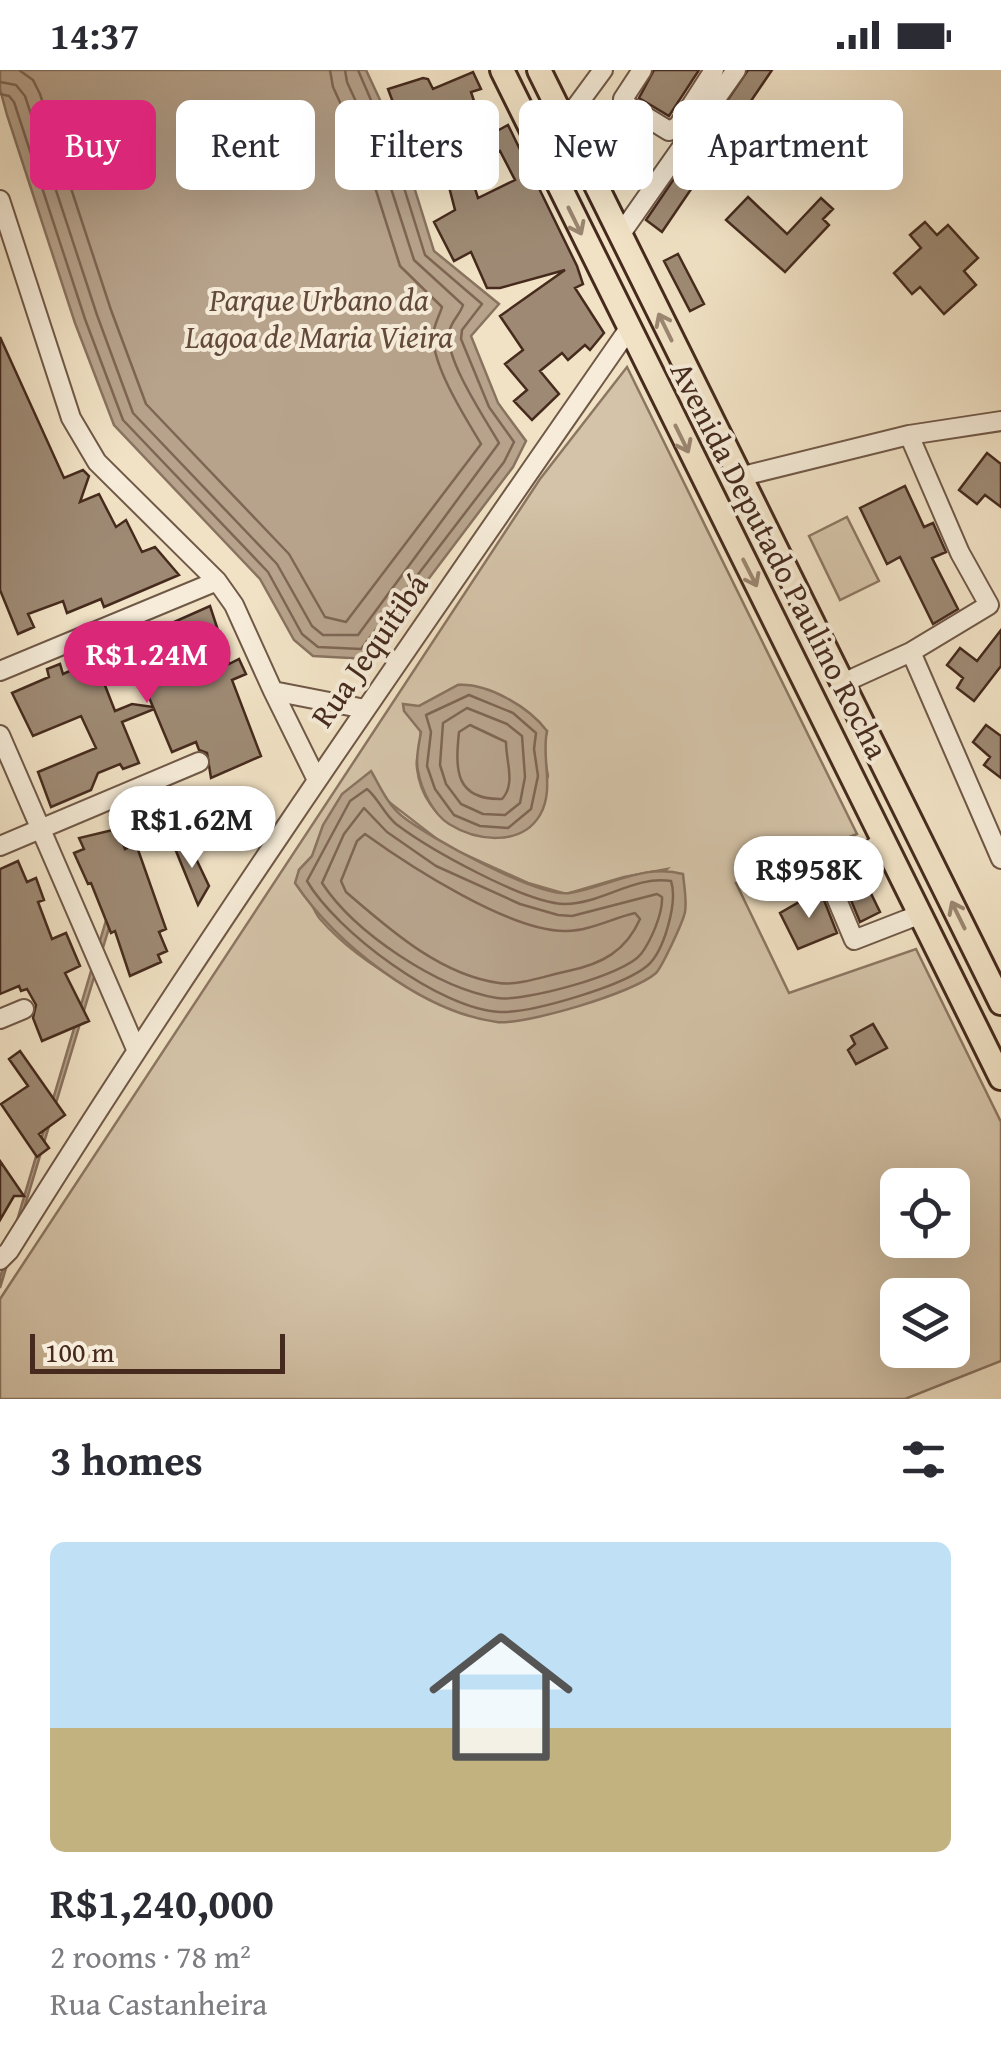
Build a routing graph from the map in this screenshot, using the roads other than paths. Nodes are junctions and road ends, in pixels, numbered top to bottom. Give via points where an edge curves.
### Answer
1 (502, 70) edge
2 (538, 70) edge
3 (603, 70) edge
4 (642, 70) edge
5 (714, 70) edge
6 (736, 70) edge
7 (553, 100) edge
8 (580, 100) edge
9 (598, 190) edge
10 (0, 200) edge
11 (620, 235) junction
12 (7, 245) edge
13 (628, 330) junction
14 (1001, 421) edge
15 (909, 436) junction
16 (740, 477) junction
17 (705, 486) junction
18 (218, 581) junction
19 (995, 604) edge
20 (911, 652) junction
21 (0, 671) edge
22 (843, 684) junction
23 (273, 691) junction
24 (365, 709) junction
25 (0, 736) edge
26 (199, 762) dead end
27 (316, 778) junction
28 (40, 829) junction
29 (884, 841) junction
30 (0, 846) edge
31 (1001, 859) edge
32 (921, 914) junction
33 (1001, 1003) edge
34 (24, 1009) dead end
35 (0, 1019) edge
36 (136, 1049) junction
37 (1001, 1078) edge
38 (0, 1260) edge

1 -> 13 main road, Avenida Deputado Paulino Rocha
2 - 7 main road, Avenida Deputado Paulino Rocha
3 - 8 street
4 - 5 street via 623,99 669,131
6 - 11 street
9 - 11 main road, Avenida Deputado Paulino Rocha
10 - 12 street
16 -> 11 main road, Avenida Deputado Paulino Rocha
12 - 18 street via 85,445
13 -> 17 main road, Avenida Deputado Paulino Rocha
13 - 24 street, Rua Jequitibá
14 - 15 street
15 - 16 street
15 - 19 street via 960,553
16 - 17 main road
16 - 22 main road, Avenida Deputado Paulino Rocha
17 -> 29 main road, Avenida Deputado Paulino Rocha
18 - 21 street
18 - 23 street
19 - 20 street
20 - 22 street
20 - 31 street
33 -> 22 main road, Avenida Deputado Paulino Rocha
23 - 24 street
23 - 27 street
24 - 27 street, Rua Jequitibá
25 - 28 street
26 - 28 street
27 - 36 street, Rua Jequitibá
28 - 30 street
28 - 36 street
29 - 32 main road, Avenida Deputado Paulino Rocha
29 - 32 street via 828,876 854,940
32 - 37 main road, Avenida Deputado Paulino Rocha
34 - 35 street
36 - 38 street, Rua Jequitibá

